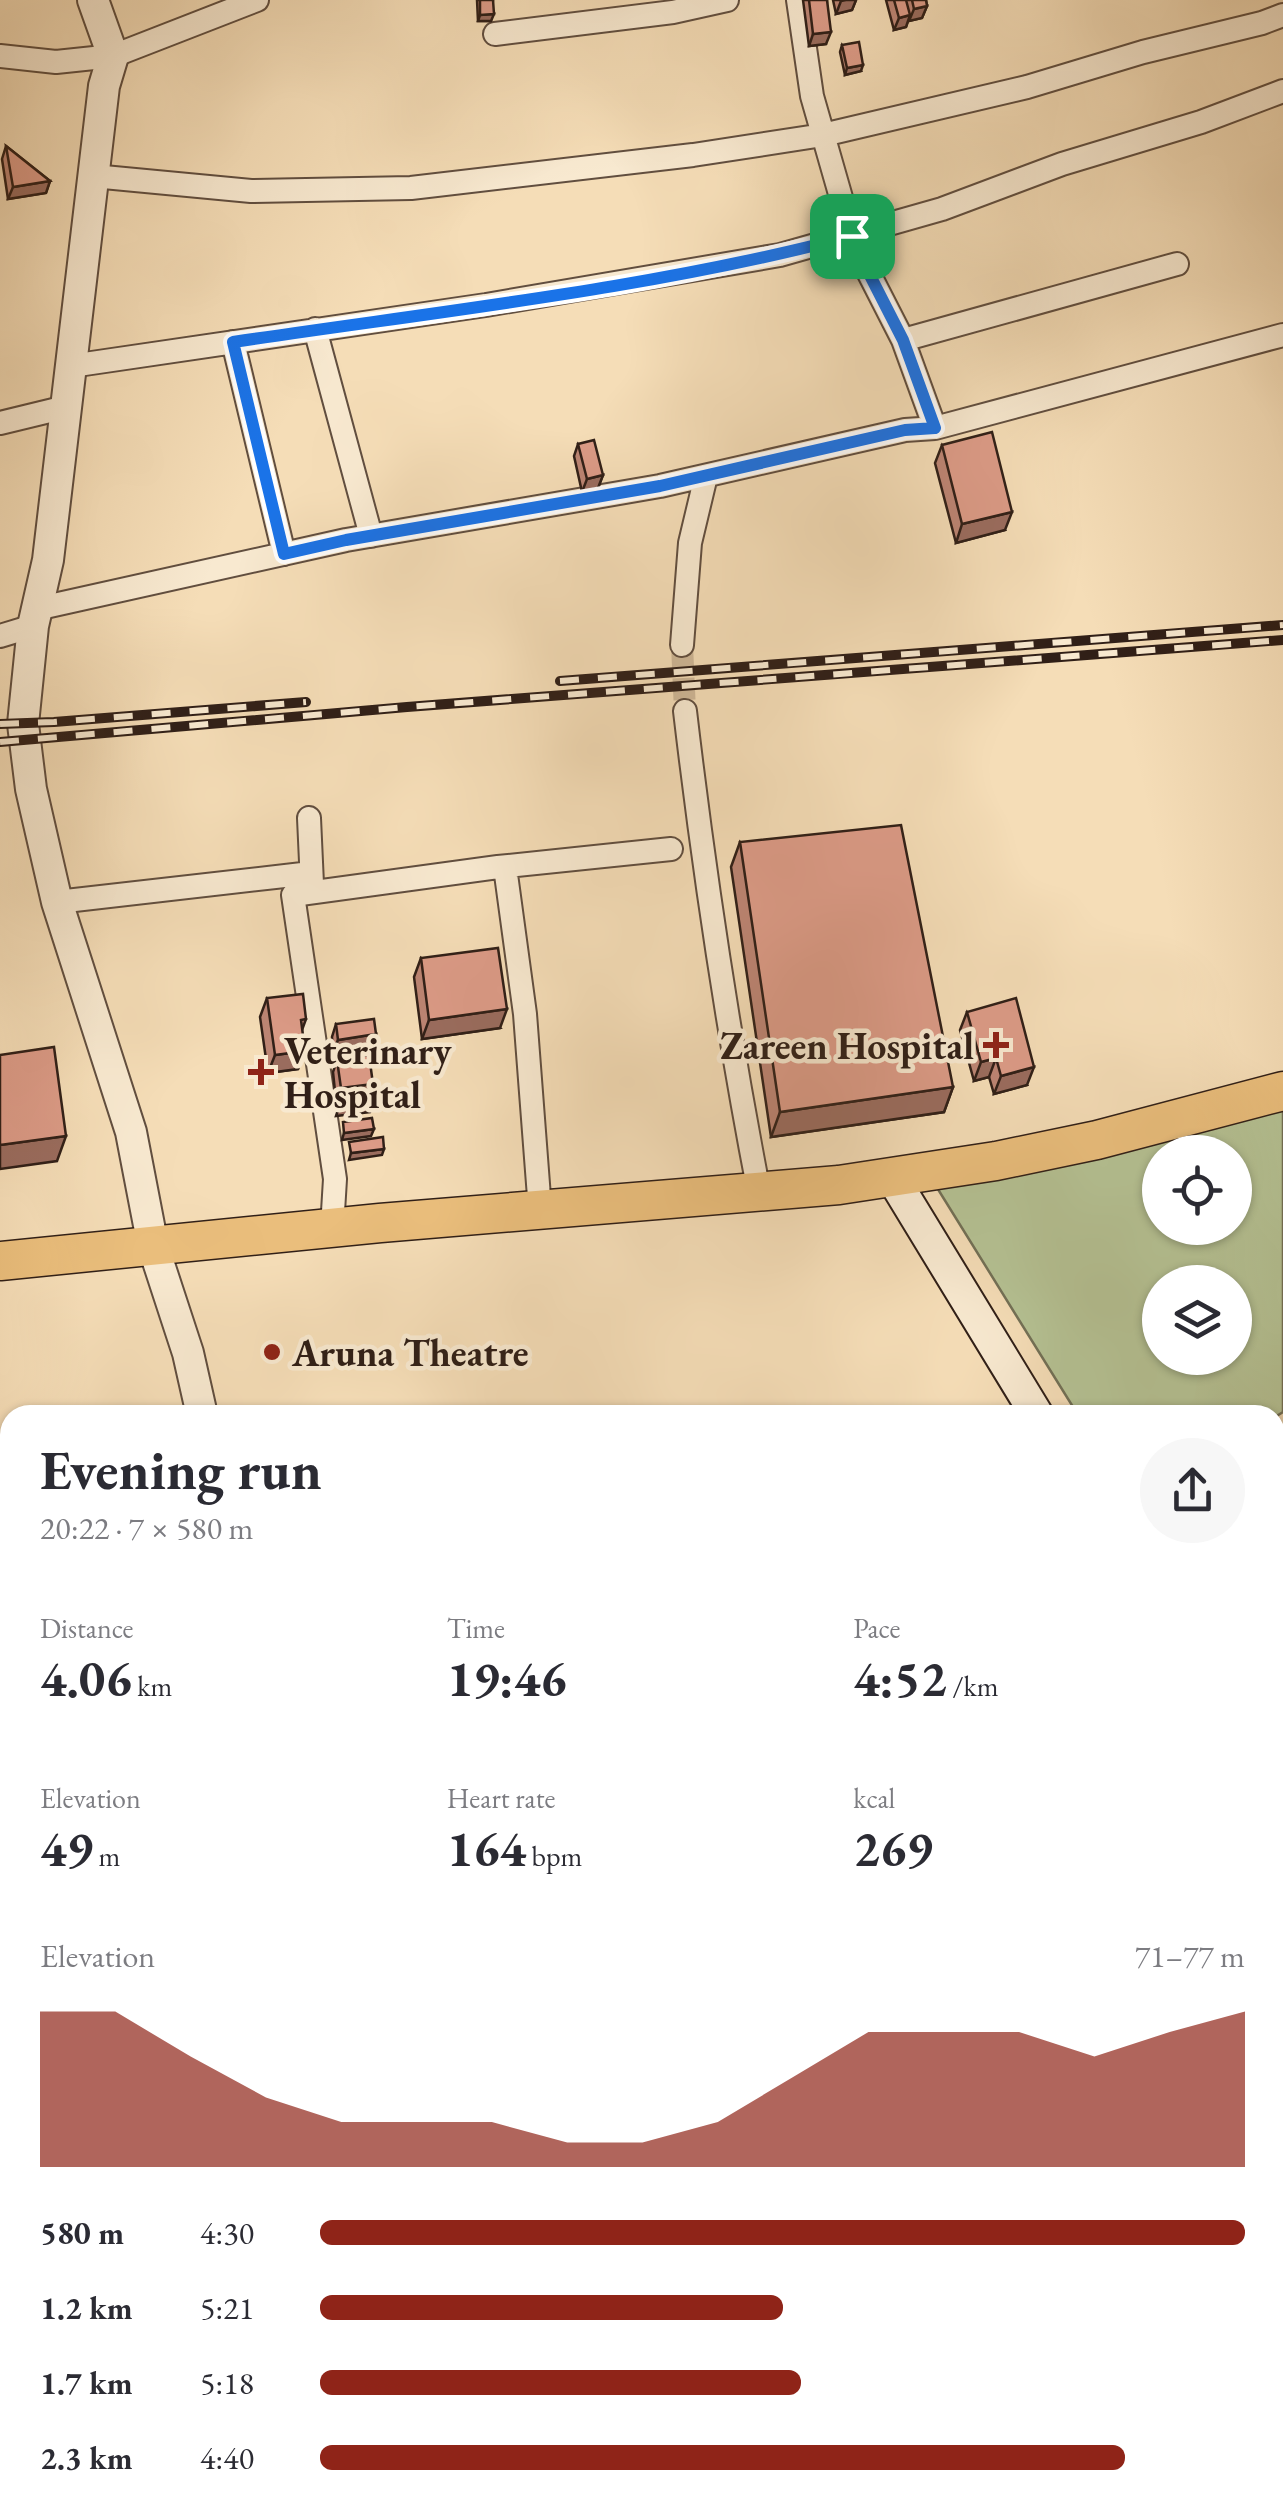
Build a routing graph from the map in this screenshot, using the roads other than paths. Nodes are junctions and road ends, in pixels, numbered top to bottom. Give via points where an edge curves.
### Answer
1 (92, 0) edge
2 (258, 0) edge
3 (727, 0) edge
4 (798, 0) edge
5 (1283, 16) edge
6 (495, 34) dead end
7 (0, 56) edge
8 (113, 56) junction
9 (1283, 91) edge
10 (822, 134) junction
11 (94, 176) junction
12 (852, 236) junction
13 (1177, 264) dead end
14 (316, 330) junction
15 (1283, 335) edge
16 (903, 340) junction
17 (233, 342) junction
18 (71, 366) junction
19 (66, 407) junction
20 (0, 423) edge
21 (935, 428) junction
22 (706, 476) junction
23 (371, 536) junction
24 (284, 554) junction
25 (34, 618) junction
26 (0, 636) edge
27 (682, 645) tunnel mouth
28 (685, 710) tunnel mouth
29 (309, 818) dead end
30 (671, 848) dead end
31 (505, 867) junction
32 (312, 883) junction
33 (57, 902) junction
34 (1283, 1091) edge
35 (892, 1177) junction
36 (758, 1192) junction
37 (540, 1210) junction
38 (332, 1228) junction
39 (153, 1246) junction
40 (0, 1261) edge
41 (200, 1405) edge
42 (1031, 1405) edge

1 - 8 street
2 - 8 street
3 - 6 street
4 - 10 street
5 - 10 street via 1027,87
7 - 8 street via 56,62
8 - 11 street
9 - 12 street
10 - 11 street via 411,188 250,191
10 - 12 street
11 - 18 street
12 - 14 street via 634,282
12 - 16 street
13 - 16 street
14 - 17 street
14 - 23 street
15 - 21 street
16 - 21 street
17 - 18 street
17 - 24 street
18 - 19 street
19 - 20 street
19 - 25 street via 48,560
21 - 22 street
22 - 23 street
22 - 27 street via 690,542
23 - 24 street
24 - 25 street
25 - 26 street
25 - 33 street via 24,741
28 - 36 street
29 - 32 street
30 - 31 street
31 - 32 street
31 - 37 street
32 - 33 street
32 - 38 street via 294,895 335,1179
33 - 39 street via 131,1132
34 - 35 main road via 1097,1140
35 - 36 main road
35 - 42 main road
36 - 37 main road
37 - 38 main road
38 - 39 main road
39 - 40 main road
39 - 41 street

